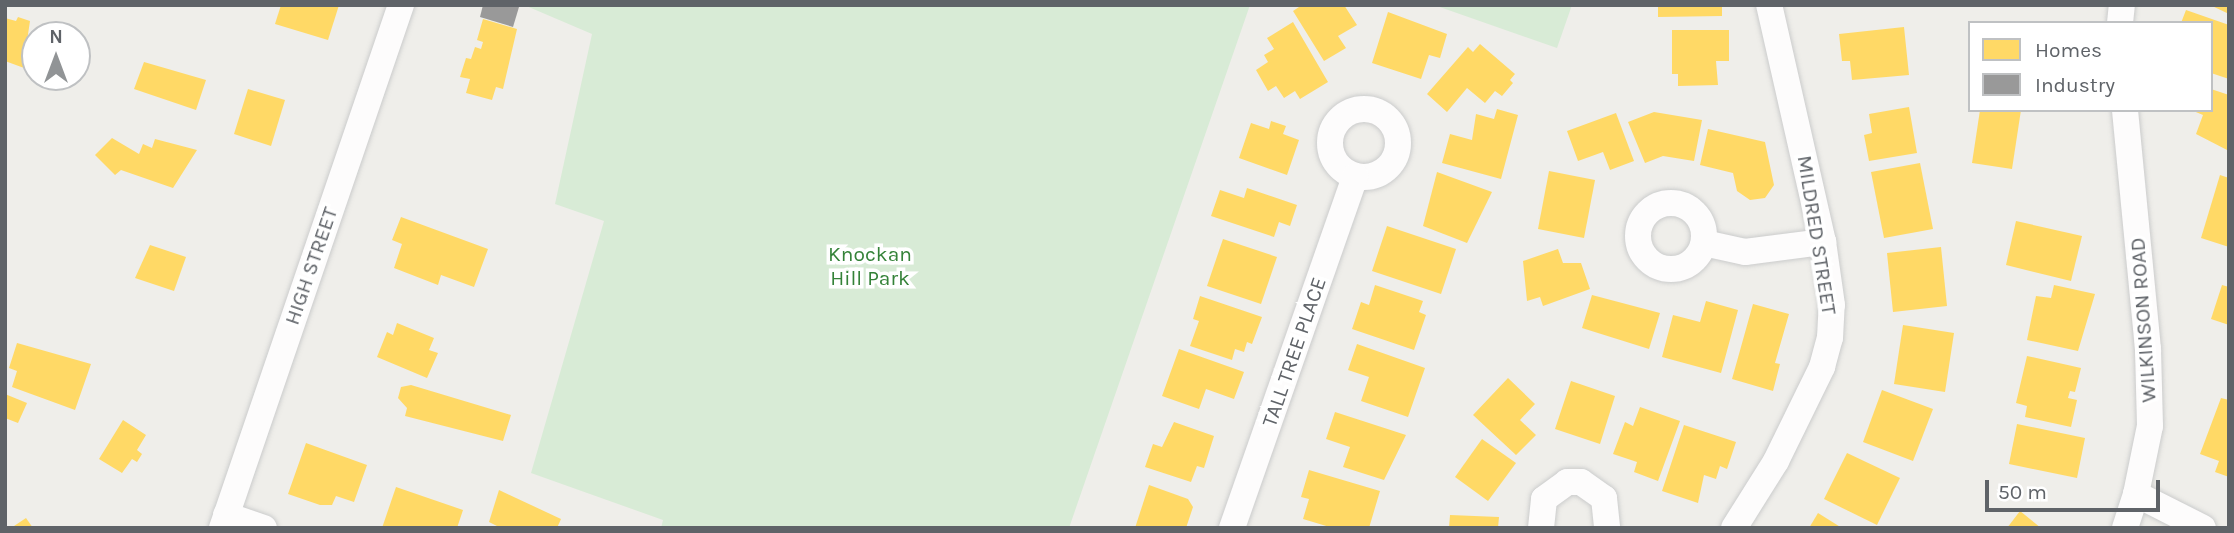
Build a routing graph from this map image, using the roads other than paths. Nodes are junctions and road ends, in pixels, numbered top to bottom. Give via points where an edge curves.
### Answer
1 (401, 5) edge
2 (1769, 5) edge
3 (2125, 112) edge
4 (1355, 176) dead end
5 (1823, 242) junction
6 (1704, 243) dead end
7 (2136, 494) junction
8 (224, 521) edge
9 (1609, 527) edge
10 (264, 528) edge
11 (1232, 528) edge
12 (1541, 528) edge
13 (1734, 528) edge
14 (2125, 528) edge
15 (2203, 528) edge

1 - 8 street, HIGH STREET
2 - 5 street, MILDRED STREET
3 - 7 street, WILKINSON ROAD via 2150,390 2150,426
4 - 11 street, TALL TREE PLACE
5 - 6 street via 1745,252
5 - 13 street, MILDRED STREET via 1832,305 1822,367 1776,461
7 - 14 street, WILKINSON ROAD
7 - 15 street
8 - 10 street
9 - 12 street via 1604,498 1581,482 1567,482 1544,499

